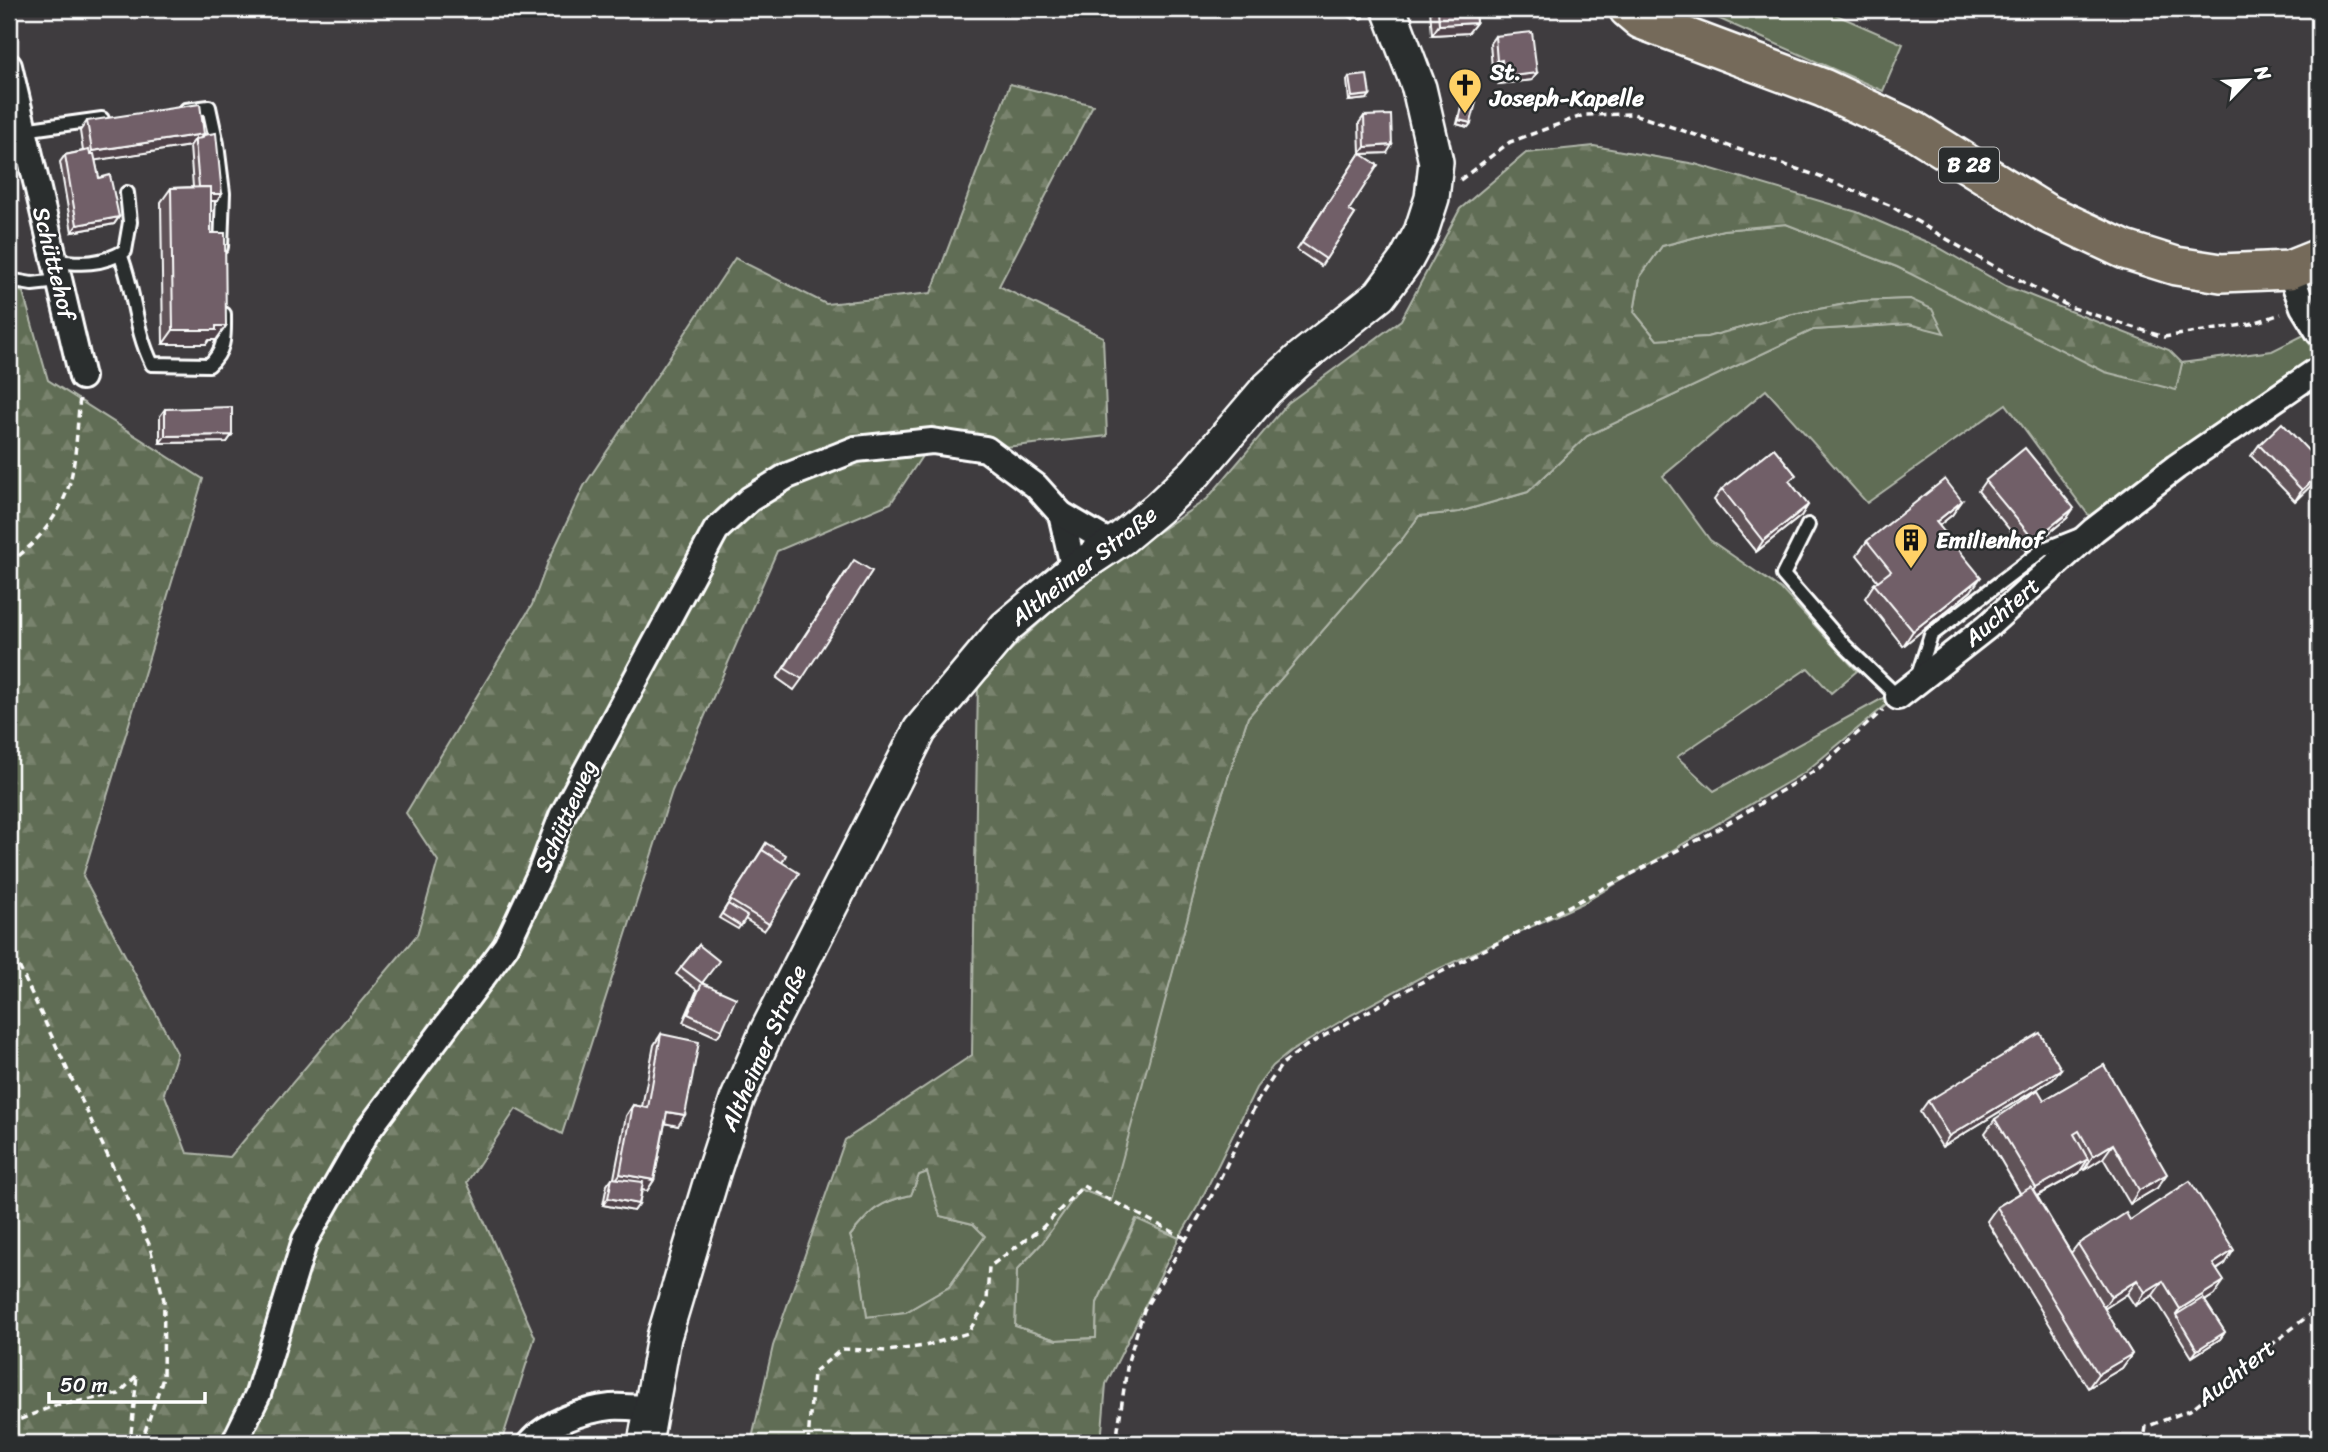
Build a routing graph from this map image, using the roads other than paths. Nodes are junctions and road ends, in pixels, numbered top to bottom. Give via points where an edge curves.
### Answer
1 (1628, 9) edge
2 (1388, 10) edge
3 (9, 66) edge
4 (169, 111) edge
5 (117, 117) edge
6 (22, 131) junction
7 (127, 193) dead end
8 (120, 254) junction
9 (222, 262) edge
10 (2304, 264) edge
11 (56, 271) junction
12 (9, 280) edge
13 (223, 296) edge
14 (2319, 333) edge
15 (2319, 369) edge
16 (82, 377) road end
17 (1060, 514) junction
18 (1808, 525) dead end
19 (1112, 544) junction
20 (1074, 570) junction
21 (1907, 689) joint
22 (650, 1409) junction
23 (234, 1443) edge
24 (530, 1443) edge
25 (645, 1443) edge

1 - 10 main road, B 28 via 1641,20 1823,88 1915,131 2046,213 2125,250 2176,266 2221,273
2 - 19 street, Altheimer Straße via 1410,59 1436,162 1432,198 1421,232 1380,295 1266,390 1196,472
3 - 6 street, Schüttehof
4 - 9 lane via 209,107 223,193
5 - 6 lane
6 - 11 street, Schüttehof
7 - 8 lane via 128,243
8 - 11 lane
8 - 13 lane via 142,343 152,364 209,365 219,356 224,338
10 - 14 street via 2303,307
11 - 12 lane via 32,284
11 - 16 street, Schüttehof
15 - 21 street, Auchtert via 2176,467 2094,530 1987,627
17 - 19 street, Schütteweg
17 - 20 street, Schütteweg
17 - 23 street, Schütteweg via 1036,485 986,449 932,441 856,449 787,476 750,499 716,530 562,816 506,946 366,1133 305,1240 258,1394
18 - 21 lane via 1783,575 1845,646
19 - 20 street, Altheimer Straße
20 - 22 street, Altheimer Straße via 1006,627 920,730 896,774 737,1100 664,1337
22 - 24 street via 613,1407 567,1418
22 - 25 street, Altheimer Straße

